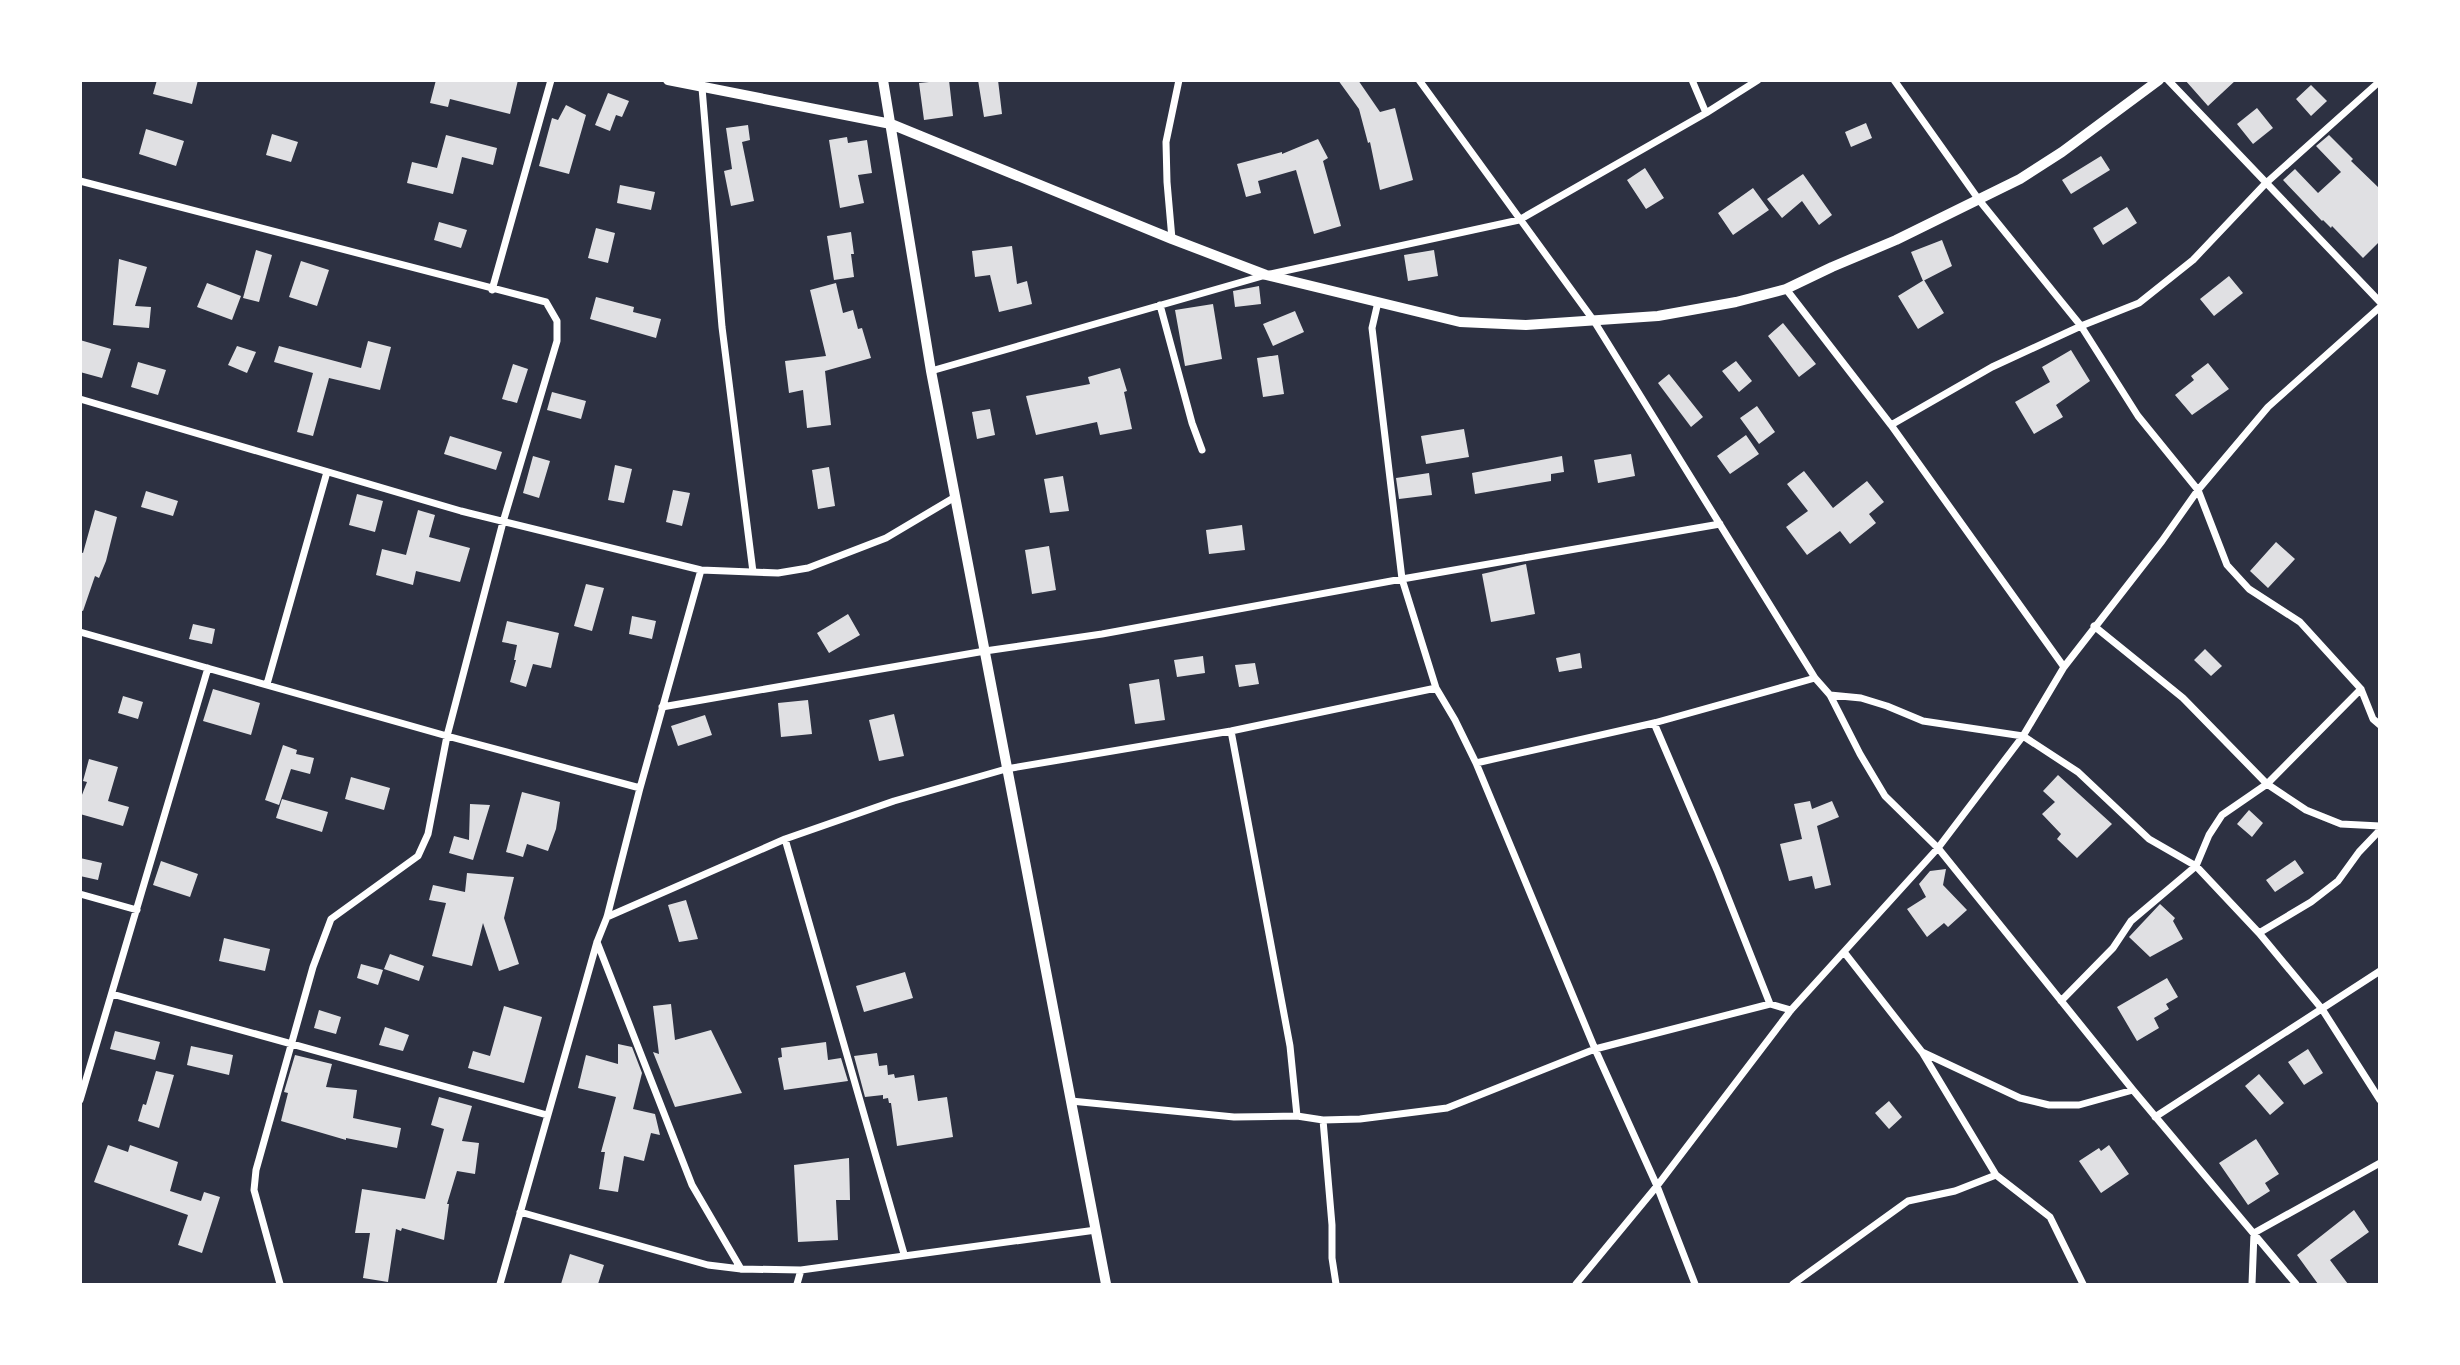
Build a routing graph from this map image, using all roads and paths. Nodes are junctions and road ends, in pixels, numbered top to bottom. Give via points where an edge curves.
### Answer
1 (551, 80) edge
2 (668, 80) edge
3 (883, 80) edge
4 (1179, 80) edge
5 (1419, 80) edge
6 (1692, 80) edge
7 (1758, 80) edge
8 (1894, 80) edge
9 (2159, 80) edge
10 (2168, 80) edge
11 (2379, 81) edge
12 (702, 88) junction
13 (1706, 113) junction
14 (891, 124) junction
15 (80, 181) edge
16 (2265, 184) junction
17 (1979, 200) junction
18 (1519, 220) junction
19 (1172, 239) junction
20 (1266, 275) junction
21 (492, 289) junction
22 (1786, 289) junction
23 (1378, 302) junction
24 (2379, 302) edge
25 (1160, 305) junction
26 (2379, 307) edge
27 (1594, 321) junction
28 (2081, 326) junction
29 (930, 371) junction
30 (80, 400) edge
31 (1891, 425) junction
32 (1202, 450) dead end
33 (327, 472) junction
34 (2198, 490) junction
35 (955, 497) junction
36 (503, 522) junction
37 (1720, 524) junction
38 (701, 570) junction
39 (753, 572) junction
40 (1402, 579) junction
41 (2094, 626) junction
42 (80, 632) edge
43 (985, 651) junction
44 (2064, 667) junction
45 (208, 668) junction
46 (1815, 678) junction
47 (267, 684) junction
48 (1436, 688) junction
49 (2361, 689) junction
50 (1830, 695) junction
51 (662, 707) junction
52 (1654, 723) junction
53 (2379, 725) edge
54 (1231, 731) junction
55 (447, 736) junction
56 (2023, 736) junction
57 (1476, 763) junction
58 (1006, 769) junction
59 (2267, 784) junction
60 (640, 788) junction
61 (2379, 828) edge
62 (785, 839) junction
63 (1938, 848) junction
64 (2196, 866) junction
65 (80, 894) edge
66 (137, 910) junction
67 (607, 917) junction
68 (2259, 933) junction
69 (597, 942) junction
70 (1844, 952) junction
71 (2379, 971) edge
72 (111, 994) junction
73 (2061, 1001) junction
74 (1770, 1004) junction
75 (2322, 1009) junction
76 (1791, 1010) junction
77 (292, 1044) junction
78 (1595, 1049) junction
79 (1922, 1052) junction
80 (2133, 1090) junction
81 (80, 1100) edge
82 (2379, 1100) edge
83 (1071, 1101) junction
84 (547, 1115) junction
85 (1297, 1116) junction
86 (2155, 1116) junction
87 (1323, 1120) junction
88 (2379, 1163) edge
89 (1996, 1175) junction
90 (1657, 1186) junction
91 (520, 1212) junction
92 (1096, 1230) junction
93 (2254, 1233) junction
94 (904, 1254) junction
95 (741, 1269) junction
96 (801, 1270) junction
97 (280, 1284) edge
98 (500, 1284) edge
99 (797, 1284) edge
100 (1106, 1284) edge
101 (1336, 1284) edge
102 (1576, 1284) edge
103 (1695, 1284) edge
104 (1793, 1284) edge
105 (2083, 1284) edge
106 (2252, 1284) edge
107 (2296, 1284) edge

1 - 21 street
2 - 12 street
3 - 14 street
4 - 19 street via 1166,142
5 - 18 street
6 - 13 street
7 - 13 street
8 - 17 street
9 - 17 street via 2062,152
10 - 16 street
11 - 16 street
12 - 14 street
12 - 39 street via 722,327
13 - 18 street
14 - 19 street
14 - 29 street
15 - 21 street
16 - 24 street
16 - 28 street via 2193,260 2139,303
17 - 22 street
17 - 28 street
18 - 20 street
18 - 27 street
19 - 20 street
20 - 23 street
20 - 25 street
21 - 36 street via 547,302 557,321 557,341
22 - 27 street via 1671,313
22 - 31 street
23 - 27 street via 1460,322
23 - 40 street via 1372,328
25 - 29 street
25 - 32 street
26 - 34 street via 2268,407
27 - 37 street
28 - 31 street via 1992,367
28 - 34 street via 2138,416
29 - 35 street
30 - 33 street
31 - 44 street
33 - 36 street
33 - 47 street
34 - 41 street
34 - 49 street via 2227,565 2249,589 2300,622
35 - 39 street via 886,538 808,568
35 - 43 street
36 - 38 street
36 - 55 street
37 - 40 street
37 - 46 street
38 - 39 street
38 - 51 street
40 - 43 street
40 - 48 street
41 - 44 street
41 - 59 street via 2183,698
42 - 45 street
43 - 51 street
43 - 58 street
44 - 56 street
45 - 47 street
45 - 66 street
46 - 50 street
46 - 52 street
47 - 55 street
48 - 54 street
48 - 57 street
49 - 53 street
49 - 59 street
50 - 56 street via 1861,698 1923,721
50 - 63 street via 1885,796
51 - 60 street
52 - 57 street
52 - 74 street
54 - 58 street
54 - 85 street via 1290,1046
55 - 60 street
55 - 77 street via 428,834 418,856 331,919
56 - 63 street
56 - 64 street via 2078,772 2149,839
57 - 78 street
58 - 62 street
58 - 83 street
59 - 61 street via 2306,810 2341,824
59 - 64 street via 2222,815
60 - 67 street
61 - 68 street via 2338,881
62 - 67 street
62 - 94 street
63 - 70 street
63 - 73 street
64 - 68 street
64 - 73 street via 2131,921 2113,948
65 - 66 street
66 - 72 street
67 - 69 street
68 - 75 street
69 - 84 street
69 - 95 street via 692,1185
70 - 76 street
70 - 79 street
71 - 75 street
72 - 77 street
72 - 81 street
73 - 80 street
74 - 76 street
74 - 78 street
75 - 82 street
75 - 86 street
76 - 90 street
77 - 84 street
77 - 97 street via 254,1190
78 - 87 street via 1447,1108
78 - 90 street
79 - 80 street via 2020,1098 2049,1105 2079,1105
79 - 89 street
80 - 86 street
83 - 85 street via 1234,1117
83 - 92 street
84 - 91 street
85 - 87 street
86 - 93 street
87 - 101 street
88 - 93 street
89 - 104 street via 1955,1191 1908,1201
89 - 105 street via 2050,1217
90 - 102 street
90 - 103 street
91 - 95 street via 708,1265
91 - 98 street
92 - 94 street
92 - 100 street
93 - 106 street
93 - 107 street
94 - 96 street
95 - 96 street
96 - 99 street

